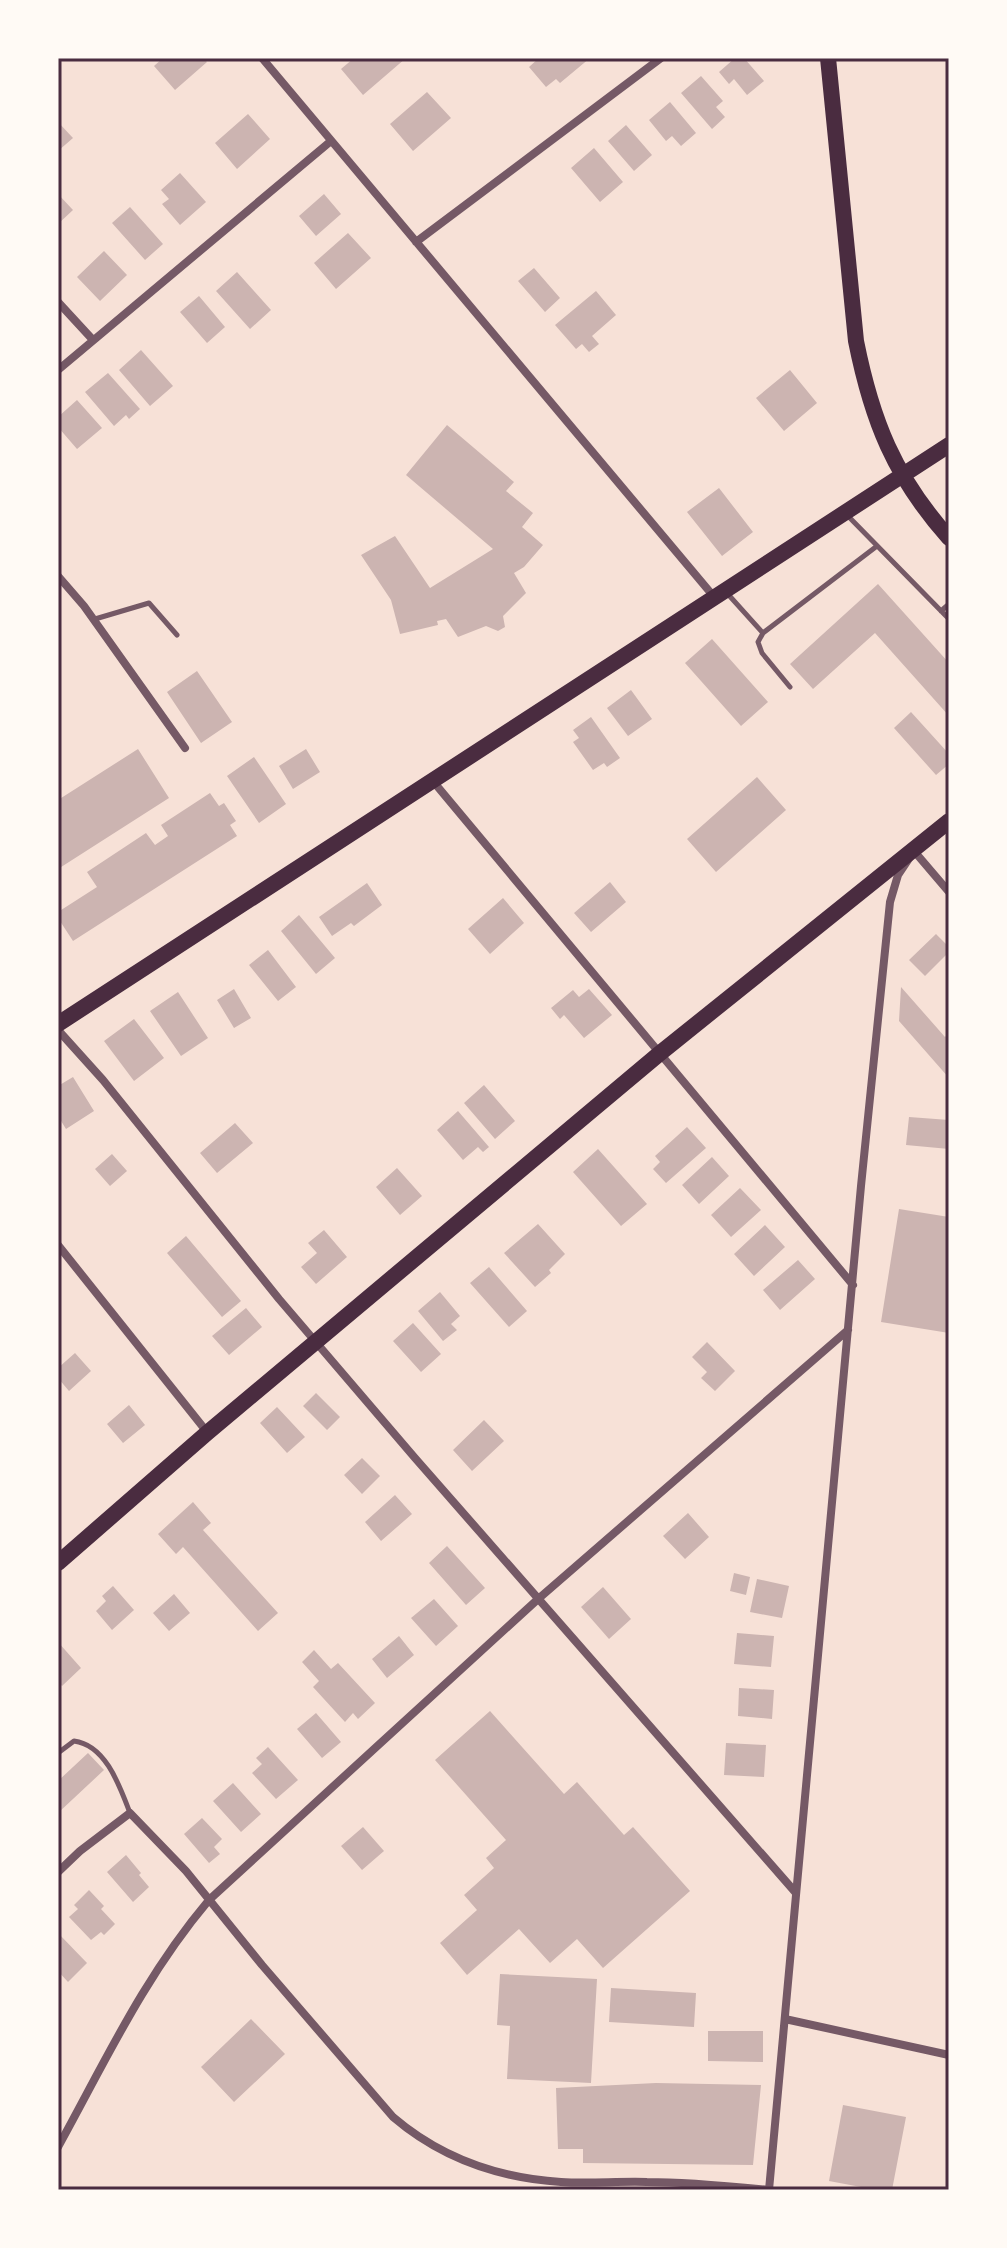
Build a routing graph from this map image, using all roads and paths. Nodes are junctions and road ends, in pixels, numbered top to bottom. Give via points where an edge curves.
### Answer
1 (262, 58) edge
2 (661, 58) edge
3 (828, 58) edge
4 (331, 141) junction
5 (416, 242) junction
6 (58, 302) edge
7 (93, 340) junction
8 (58, 370) edge
9 (949, 445) edge
10 (901, 477) junction
11 (845, 514) junction
12 (949, 538) edge
13 (877, 546) junction
14 (58, 576) edge
15 (721, 595) junction
16 (949, 604) edge
17 (941, 611) junction
18 (94, 619) junction
19 (949, 619) edge
20 (763, 633) junction
21 (177, 635) dead end
22 (790, 687) dead end
23 (185, 748) dead end
24 (432, 780) junction
25 (949, 821) edge
26 (914, 851) junction
27 (949, 892) edge
28 (58, 1024) edge
29 (58, 1030) edge
30 (659, 1054) junction
31 (58, 1245) edge
32 (853, 1285) junction
33 (849, 1329) junction
34 (316, 1342) junction
35 (207, 1433) junction
36 (58, 1563) edge
37 (537, 1600) junction
38 (58, 1753) edge
39 (130, 1813) junction
40 (58, 1872) edge
41 (796, 1893) junction
42 (209, 1900) junction
43 (785, 2019) junction
44 (949, 2055) edge
45 (58, 2147) edge
46 (769, 2190) edge

1 - 4 street
2 - 5 street
3 - 10 main road via 856,341 873,409
4 - 5 street
4 - 7 street
5 - 15 street
6 - 7 street
7 - 8 street
9 - 10 main road
10 - 11 main road
10 - 12 main road
11 - 13 lane
11 - 15 main road
13 - 17 lane
13 - 20 lane
14 - 18 street
15 - 20 lane
15 - 24 main road
16 - 17 lane
17 - 19 lane
18 - 21 lane via 149,603
18 - 23 street
20 - 22 lane via 758,642 762,653
24 - 28 main road
24 - 30 street
25 - 26 main road
26 - 27 street
26 - 30 main road
26 - 32 street via 898,875 890,902
29 - 34 street
30 - 32 street
30 - 34 main road
31 - 35 street
32 - 33 street
33 - 37 street
33 - 41 street
34 - 35 main road
34 - 37 street
35 - 36 main road
37 - 41 street
37 - 42 street
38 - 39 lane via 74,1741 92,1748 111,1771
39 - 40 street
39 - 42 street
41 - 43 street
42 - 45 street via 152,1974
42 - 46 street via 393,2117 444,2153 516,2177
43 - 44 street
43 - 46 street

